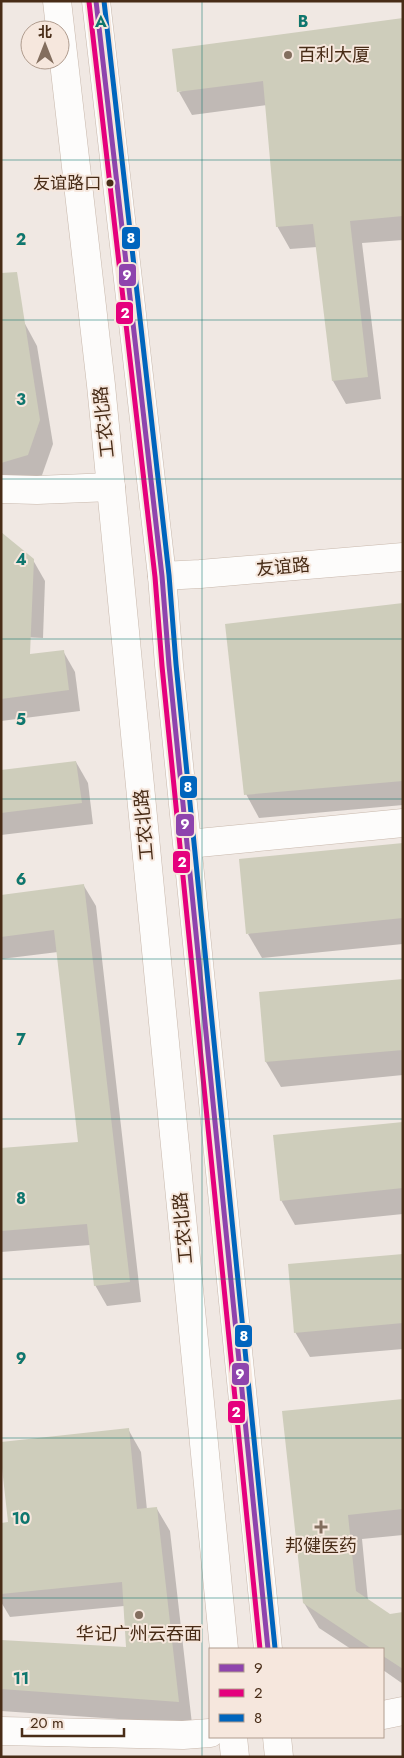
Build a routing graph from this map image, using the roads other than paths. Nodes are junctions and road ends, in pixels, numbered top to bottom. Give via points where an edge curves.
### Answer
1 (57, 1) edge
2 (96, 1) edge
3 (111, 487) junction
4 (1, 489) edge
5 (403, 557) edge
6 (162, 576) junction
7 (403, 823) edge
8 (188, 844) junction
9 (224, 1648) edge
10 (268, 1648) edge
11 (403, 1711) edge
12 (384, 1715) edge
13 (1, 1731) edge
14 (209, 1734) edge
15 (233, 1738) edge
16 (277, 1738) edge
17 (235, 1757) edge
18 (279, 1757) edge

1 - 3 street, 工农北路
2 - 6 street
3 - 4 street
3 - 9 street, 工农北路
5 - 6 street, 友谊路
6 - 8 street
7 - 8 street
8 - 10 street
11 - 12 street
13 - 14 street
15 - 17 street
16 - 18 street

